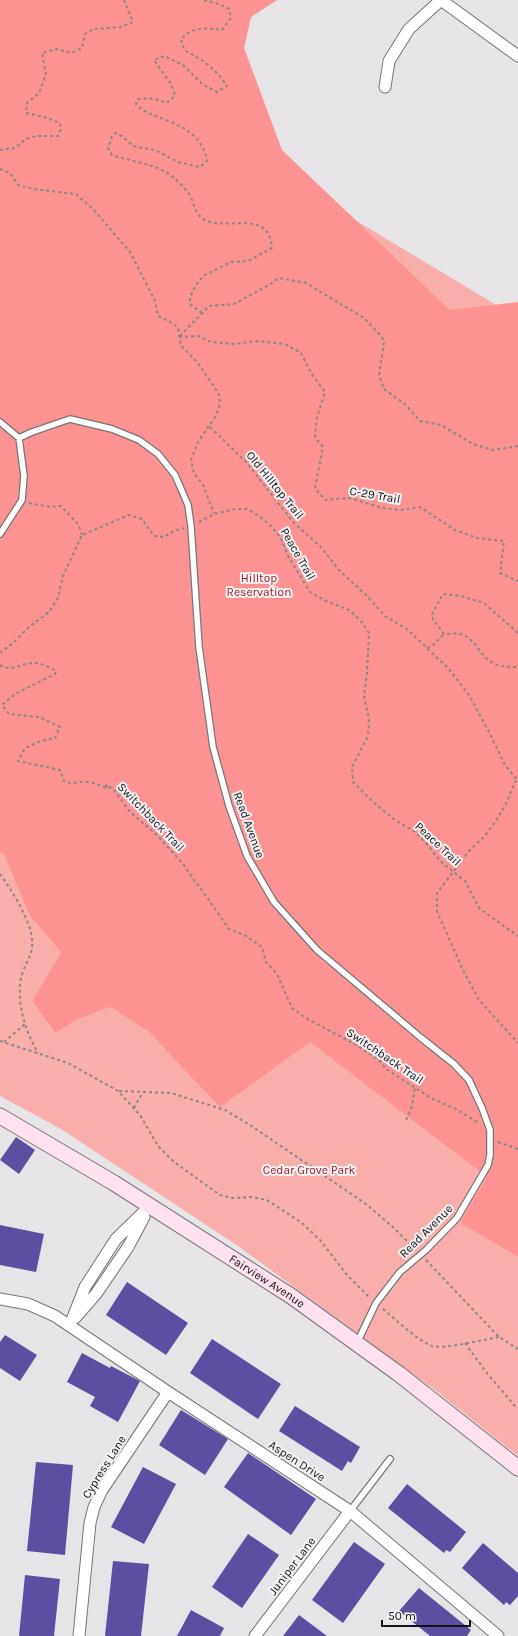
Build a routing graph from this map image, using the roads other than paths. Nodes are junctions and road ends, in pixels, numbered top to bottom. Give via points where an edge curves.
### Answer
1 (441, 0) edge
2 (518, 56) edge
3 (385, 87) dead end
4 (0, 422) edge
5 (19, 438) junction
6 (0, 534) edge
7 (0, 1116) edge
8 (150, 1206) junction
9 (0, 1299) edge
10 (70, 1325) junction
11 (357, 1344) junction
12 (168, 1392) junction
13 (390, 1460) dead end
14 (518, 1468) edge
15 (350, 1511) junction
16 (79, 1636) edge
17 (255, 1636) edge
18 (498, 1636) edge

1 - 2 street
1 - 3 street via 409,29 389,61
4 - 5 lane
5 - 6 lane via 24,476 22,500
5 - 11 lane, Read Avenue via 70,419 112,429 139,440 158,454 175,475 188,504 199,647 213,747 229,806 247,856 274,902 317,950 454,1064 469,1080 490,1130 488,1165 461,1212 426,1250 400,1272 376,1303
7 - 8 main road, Fairview Avenue
8 - 10 street via 128,1246 96,1294
8 - 11 main road, Fairview Avenue via 291,1296
9 - 10 street, Aspen Drive via 28,1304
10 - 12 street, Aspen Drive
11 - 14 main road, Fairview Avenue
12 - 15 street, Aspen Drive
12 - 16 street, Cypress Lane via 102,1490 94,1507 90,1523
13 - 15 lane
15 - 17 street, Juniper Lane
15 - 18 street, Aspen Drive

